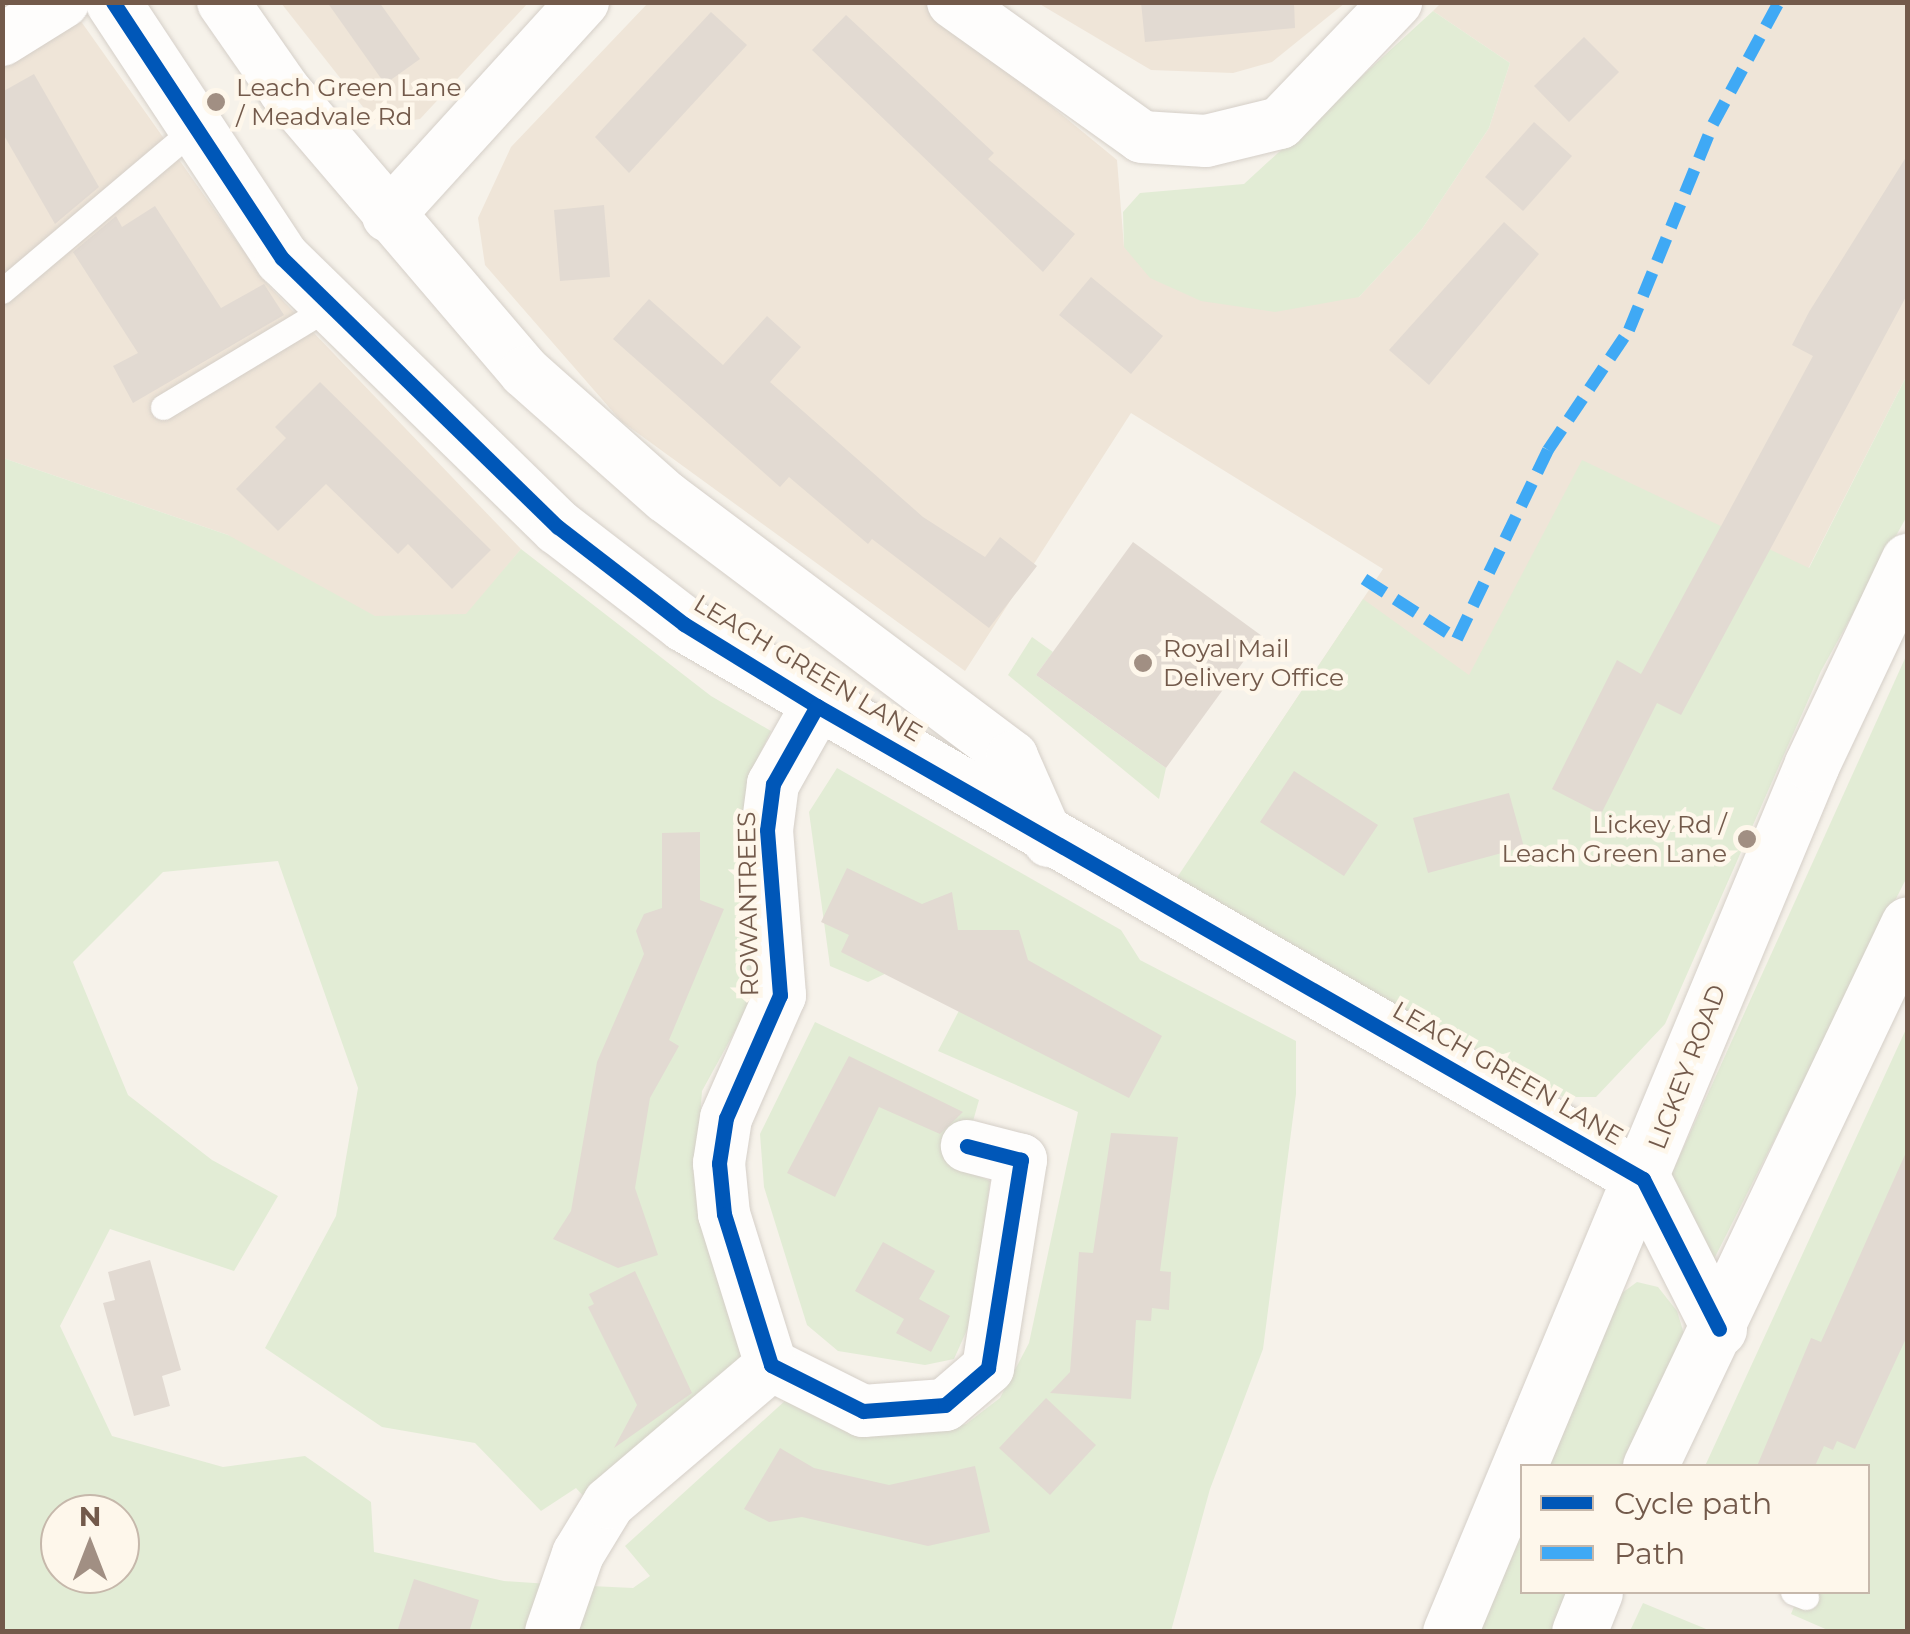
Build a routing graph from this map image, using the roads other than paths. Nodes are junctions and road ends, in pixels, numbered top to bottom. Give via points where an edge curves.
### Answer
1 (63, 2) edge
2 (113, 2) edge
3 (223, 2) edge
4 (953, 2) edge
5 (1396, 2) edge
6 (577, 5) edge
7 (2, 40) edge
8 (192, 131) junction
9 (388, 216) junction
10 (2, 291) edge
11 (330, 307) junction
12 (163, 407) dead end
13 (1908, 561) edge
14 (816, 706) junction
15 (1049, 842) junction
16 (1908, 924) edge
17 (966, 1146) dead end
18 (1644, 1178) junction
19 (1719, 1329) junction
20 (772, 1366) junction
21 (1522, 1464) edge
22 (1651, 1464) edge
23 (1520, 1468) edge
24 (1594, 1594) edge
25 (551, 1632) edge
26 (1450, 1632) edge
27 (1579, 1632) edge

1 - 7 street
2 - 8 street, LEACH GREEN LANE
3 - 9 street, LEACH GREEN LANE
4 - 5 street via 1142,137 1206,141 1280,124
6 - 9 street
8 - 10 lane
8 - 11 street, LEACH GREEN LANE via 282,258
9 - 15 street, LEACH GREEN LANE via 526,372 666,497 1012,757
11 - 12 lane
11 - 14 street, LEACH GREEN LANE via 558,527 684,624
13 - 18 street, LICKEY ROAD via 1812,764
14 - 15 street, LEACH GREEN LANE
14 - 20 street, ROWANTREES via 773,784 766,830 780,996 726,1118 719,1163 724,1214
15 - 18 street, LEACH GREEN LANE
16 - 19 street
17 - 20 street via 1022,1160 988,1368 945,1405 862,1411
18 - 19 street
18 - 21 street, LICKEY ROAD
19 - 22 street
20 - 25 street via 609,1502 563,1586
23 - 26 street, LICKEY ROAD
24 - 27 street

